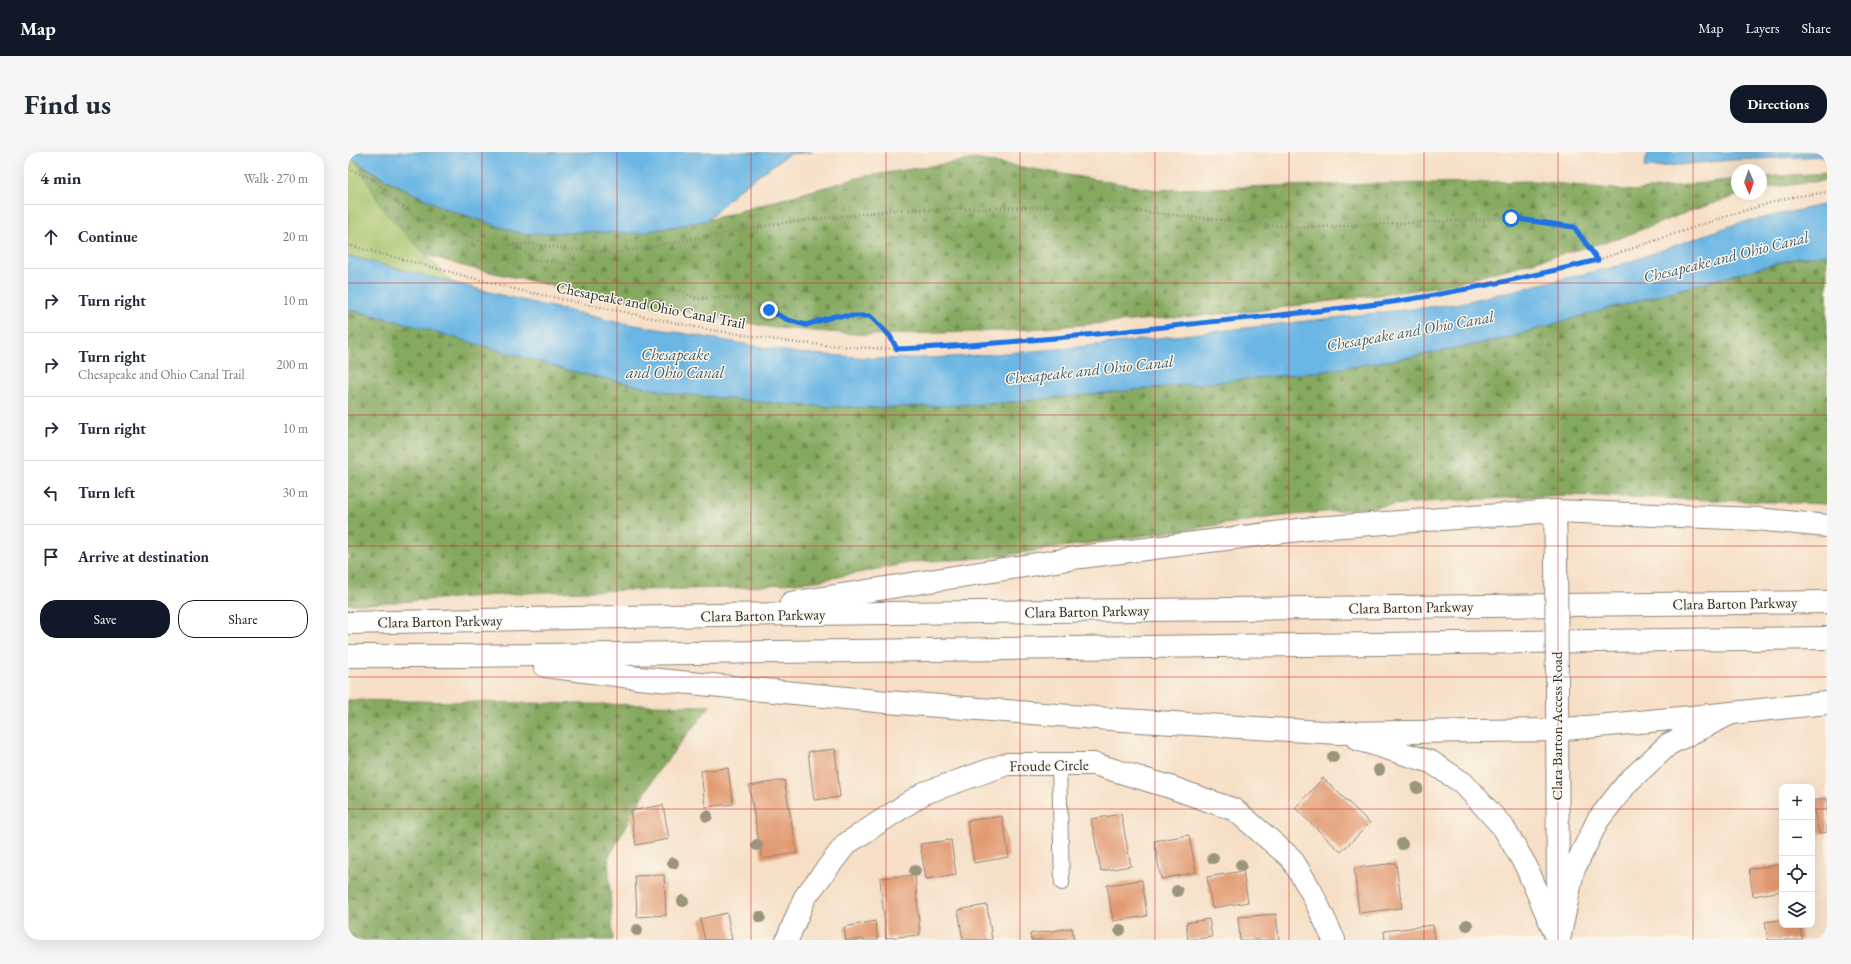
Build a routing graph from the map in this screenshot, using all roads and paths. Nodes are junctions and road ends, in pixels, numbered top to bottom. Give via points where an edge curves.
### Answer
1 (348, 169) edge
2 (1827, 192) edge
3 (514, 244) junction
4 (348, 245) edge
5 (1598, 260) junction
6 (897, 349) junction
7 (1555, 511) junction
8 (1827, 526) edge
9 (1827, 602) edge
10 (715, 615) junction
11 (348, 623) edge
12 (1827, 638) edge
13 (348, 656) edge
14 (466, 656) junction
15 (1827, 703) edge
16 (1732, 713) junction
17 (1556, 730) junction
18 (1338, 733) junction
19 (1059, 764) junction
20 (1062, 883) dead end
21 (787, 940) edge
22 (1334, 940) edge
23 (1558, 940) edge

1 - 3 path via 379,184 384,193 420,220 442,224 492,246
2 - 5 path, Chesapeake and Ohio Canal Trail via 1787,198
3 - 5 path via 610,254 775,224 894,210 1090,206 1297,228 1511,218 1574,227
3 - 6 path via 536,260 584,266 617,284 639,283 681,291 697,299 722,297 750,300 788,320 806,325 835,316 870,316 890,336
4 - 6 path, Chesapeake and Ohio Canal Trail via 518,290 705,329 798,343
5 - 6 path, Chesapeake and Ohio Canal Trail via 1449,292 1335,309 1069,337
7 - 8 main road via 1756,519
7 - 10 main road via 1299,530 1081,558
7 - 17 main road, Clara Barton Access Road, bridge
9 - 10 main road, Clara Barton Parkway
10 - 11 main road, Clara Barton Parkway
12 - 14 main road
13 - 14 main road
14 - 18 main road via 639,678 887,702
15 - 16 main road
16 - 17 main road
16 - 23 main road via 1669,744 1628,782 1602,815 1573,871
17 - 18 main road
17 - 23 main road, Clara Barton Access Road
18 - 23 main road via 1432,762 1463,783 1503,827 1526,866
19 - 20 lane
19 - 21 main road, Froude Circle via 1007,764 924,793 846,844 805,897
19 - 22 main road, Froude Circle via 1094,764 1235,810 1291,858 1312,891

